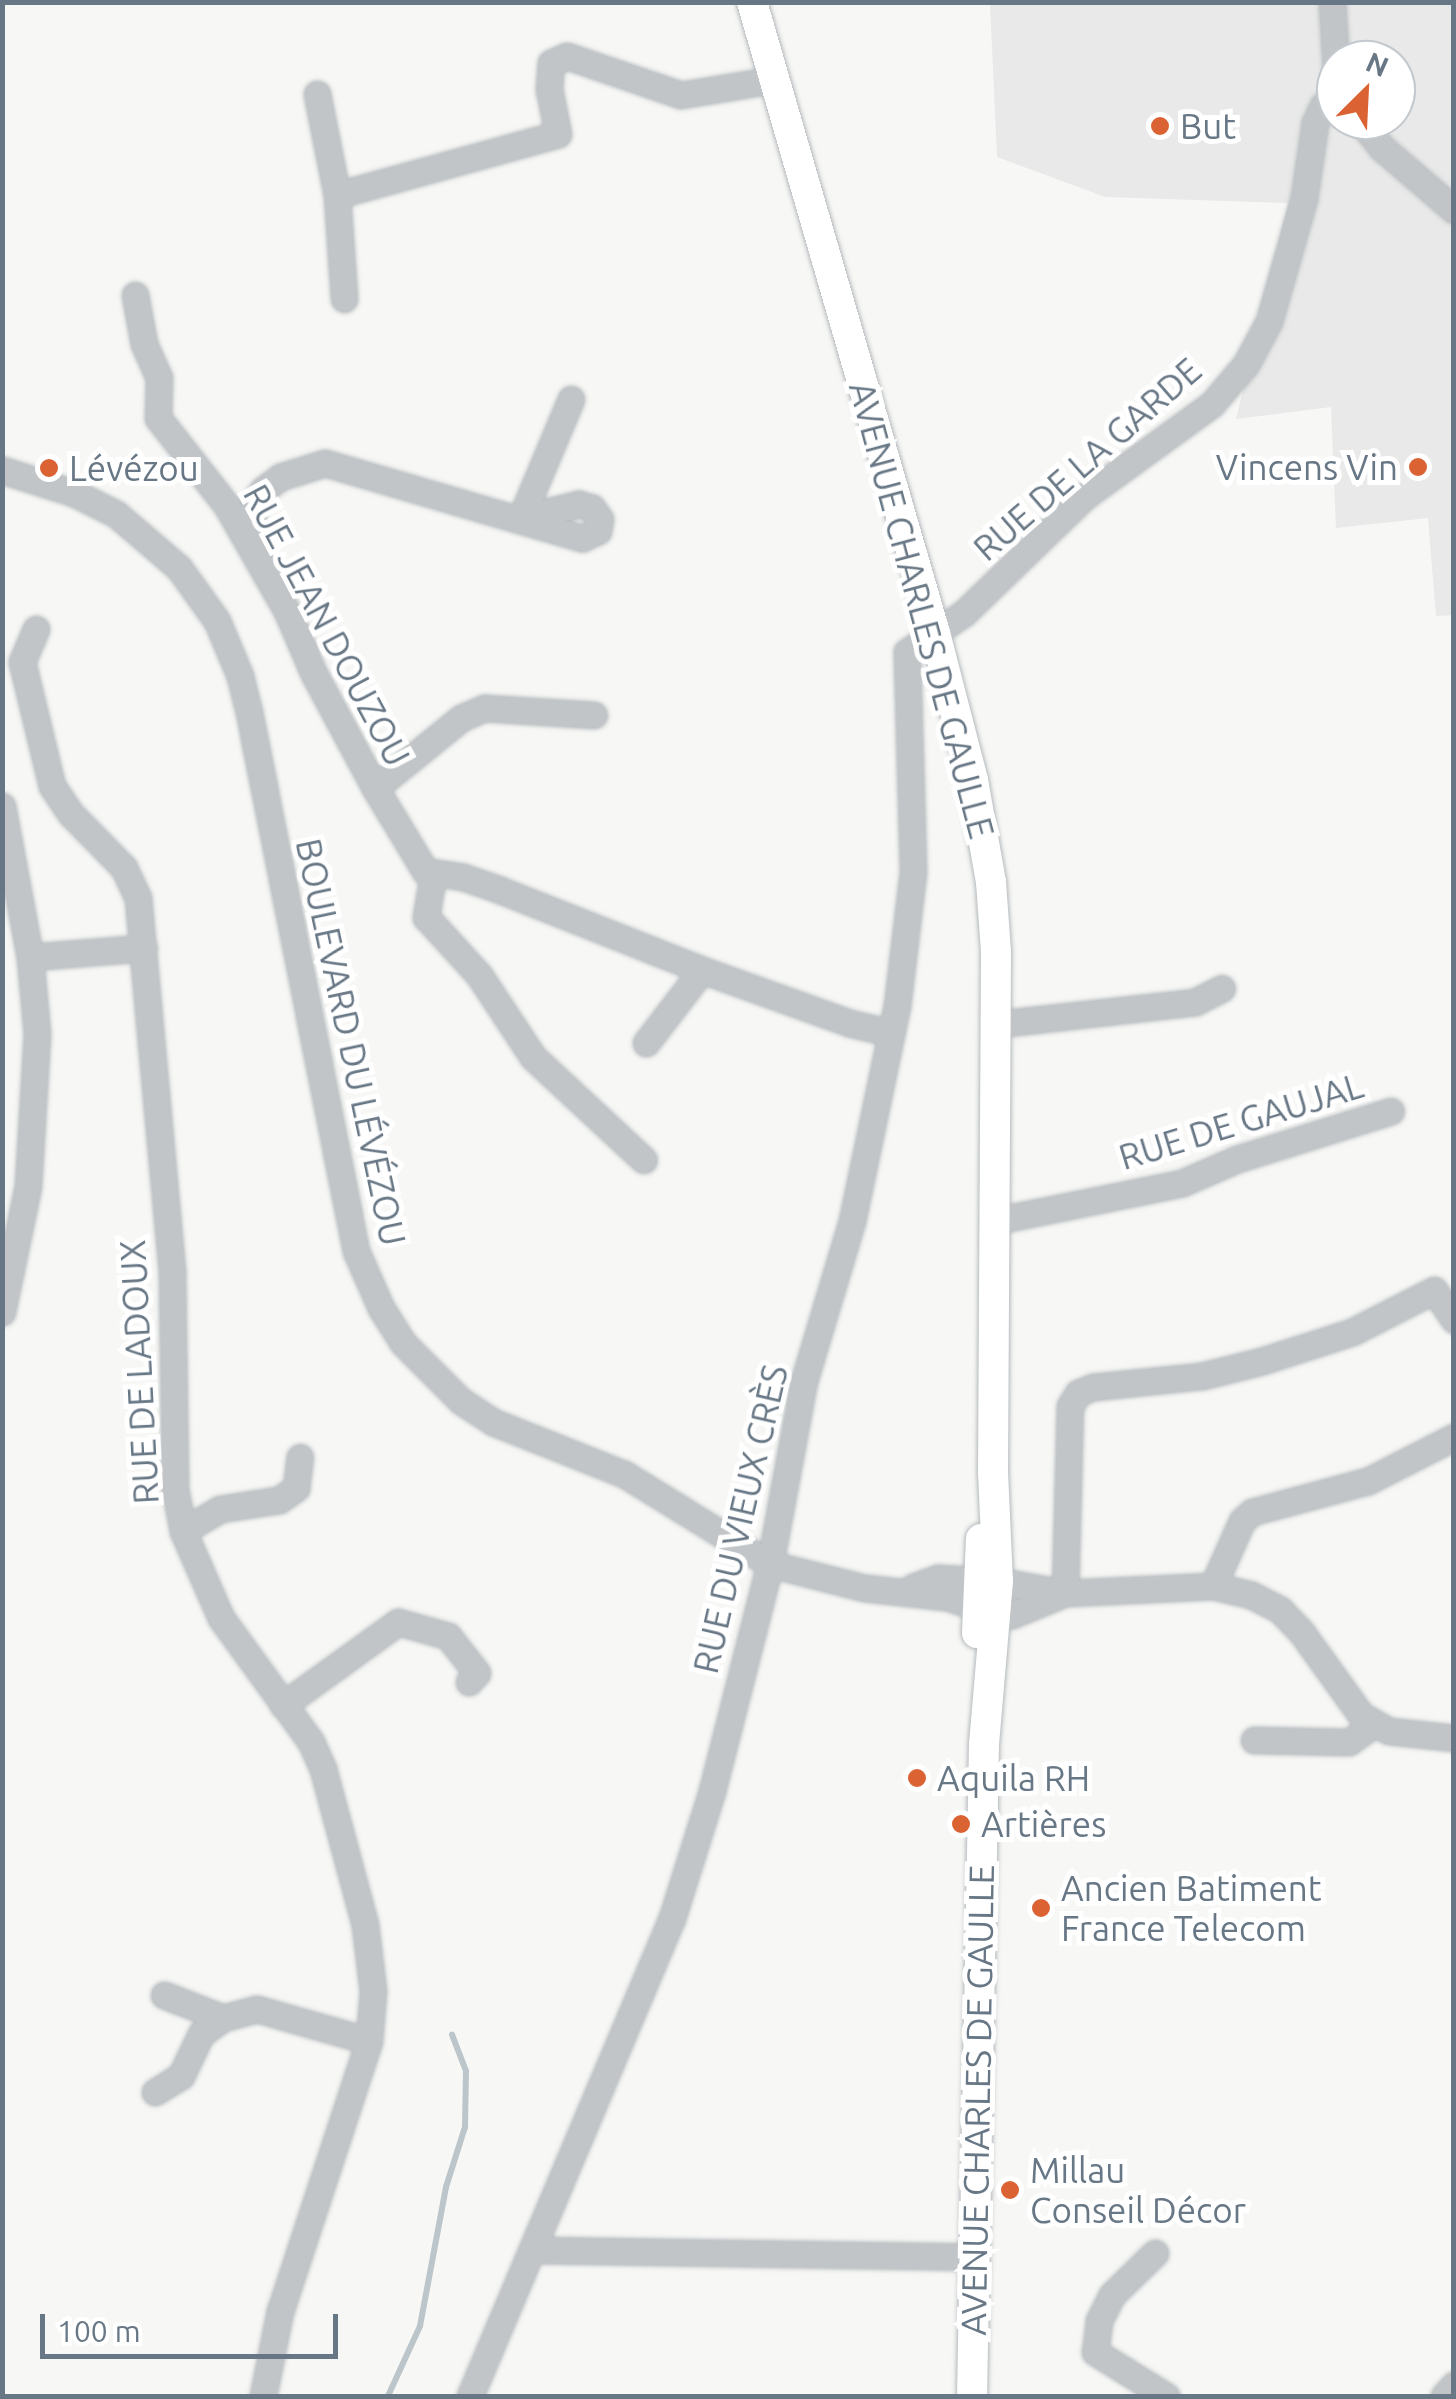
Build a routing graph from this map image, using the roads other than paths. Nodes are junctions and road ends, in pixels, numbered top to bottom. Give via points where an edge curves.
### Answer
1 (752, 2) edge
2 (1332, 2) edge
3 (1334, 40) edge
4 (773, 80) junction
5 (317, 94) dead end
6 (1316, 123) edge
7 (1376, 140) edge
8 (337, 195) junction
9 (1454, 210) edge
10 (135, 295) dead end
11 (344, 299) dead end
12 (571, 399) dead end
13 (7, 477) edge
14 (287, 611) junction
15 (36, 629) dead end
16 (935, 633) junction
17 (594, 715) dead end
18 (375, 788) junction
19 (2, 806) edge
20 (433, 875) junction
21 (144, 948) junction
22 (30, 957) junction
23 (702, 970) junction
24 (1222, 988) dead end
25 (996, 1024) junction
26 (891, 1032) junction
27 (646, 1043) dead end
28 (1391, 1110) dead end
29 (644, 1160) dead end
30 (994, 1221) junction
31 (1444, 1283) edge
32 (2, 1312) edge
33 (1454, 1320) edge
34 (1454, 1437) edge
35 (300, 1457) dead end
36 (183, 1531) junction
37 (770, 1564) junction
38 (1213, 1586) junction
39 (1065, 1593) junction
40 (987, 1595) junction
41 (469, 1682) dead end
42 (283, 1705) junction
43 (1374, 1724) junction
44 (1454, 1738) edge
45 (1254, 1740) dead end
46 (984, 1744) junction
47 (164, 1994) dead end
48 (223, 2018) junction
49 (369, 2041) junction
50 (155, 2092) dead end
51 (533, 2250) junction
52 (1155, 2254) dead end
53 (974, 2257) junction
54 (1454, 2385) edge
55 (263, 2396) edge
56 (470, 2396) edge
57 (972, 2396) edge
58 (1166, 2396) edge
59 (1444, 2396) edge

1 - 4 main road, AVENUE CHARLES DE GAULLE
2 - 3 street
4 - 8 street via 681,95 567,56 551,64 558,134
4 - 16 main road, AVENUE CHARLES DE GAULLE
5 - 8 street
6 - 16 street, RUE DE LA GARDE via 1304,198 1269,321 1246,364 1212,404 1084,498
7 - 9 street
8 - 11 street
10 - 14 street, RUE JEAN DOUZOU via 159,378 158,418 227,506
12 - 14 street via 520,518 344,466 308,466 280,477 254,502 252,521
13 - 37 street, BOULEVARD DU LÉVÉZOU via 38,480 88,500 157,546 200,594 231,652 249,712 352,1233 366,1276 404,1343 461,1401 494,1422 624,1474
14 - 18 street, RUE JEAN DOUZOU
15 - 21 street, RUE DE LADOUX via 22,662 52,786 124,868 138,898
16 - 25 main road, AVENUE CHARLES DE GAULLE via 984,828
16 - 26 street, RUE DU VIEUX CRÈS via 907,652 913,870
17 - 18 street via 486,708 461,718
18 - 20 street, RUE JEAN DOUZOU via 415,858
19 - 22 street
20 - 23 street via 464,877
20 - 29 street via 426,916 479,975 533,1058
21 - 22 street
21 - 36 street, RUE DE LADOUX via 172,1272 175,1489
22 - 32 street via 37,1034 30,1168
23 - 26 street
23 - 27 street
24 - 25 street via 1195,1002
25 - 30 main road, AVENUE CHARLES DE GAULLE
26 - 37 street, RUE DU VIEUX CRÈS via 848,1237 804,1380
28 - 30 street, RUE DE GAUJAL via 1237,1158 1182,1184
30 - 40 main road, AVENUE CHARLES DE GAULLE
31 - 33 street
31 - 39 street via 1352,1332 1262,1361 1078,1393 1070,1406
34 - 38 street via 1368,1481 1252,1512
35 - 36 street via 296,1488 279,1500 220,1509
36 - 42 street, RUE DE LADOUX via 221,1618
37 - 40 street, BOULEVARD DU LÉVÉZOU via 865,1588
37 - 51 street, RUE DU VIEUX CRÈS via 672,1918
38 - 39 street
38 - 43 street via 1251,1594 1280,1610 1351,1704
39 - 40 street via 1012,1615
40 - 46 main road, AVENUE CHARLES DE GAULLE
40 - 46 main road, AVENUE CHARLES DE GAULLE
41 - 42 street via 477,1673 448,1636 398,1622
42 - 49 street, RUE DE LADOUX via 311,1742 342,1829 373,1991
43 - 44 street
43 - 45 street via 1349,1742
46 - 53 main road, AVENUE CHARLES DE GAULLE
47 - 48 street
48 - 49 street via 257,2009
48 - 50 street via 201,2034 181,2076
49 - 55 street, RUE DE LADOUX via 280,2312
51 - 53 street
51 - 56 street, RUE DU VIEUX CRÈS
52 - 58 street via 1112,2295 1095,2352
53 - 57 main road, AVENUE CHARLES DE GAULLE
54 - 59 street

